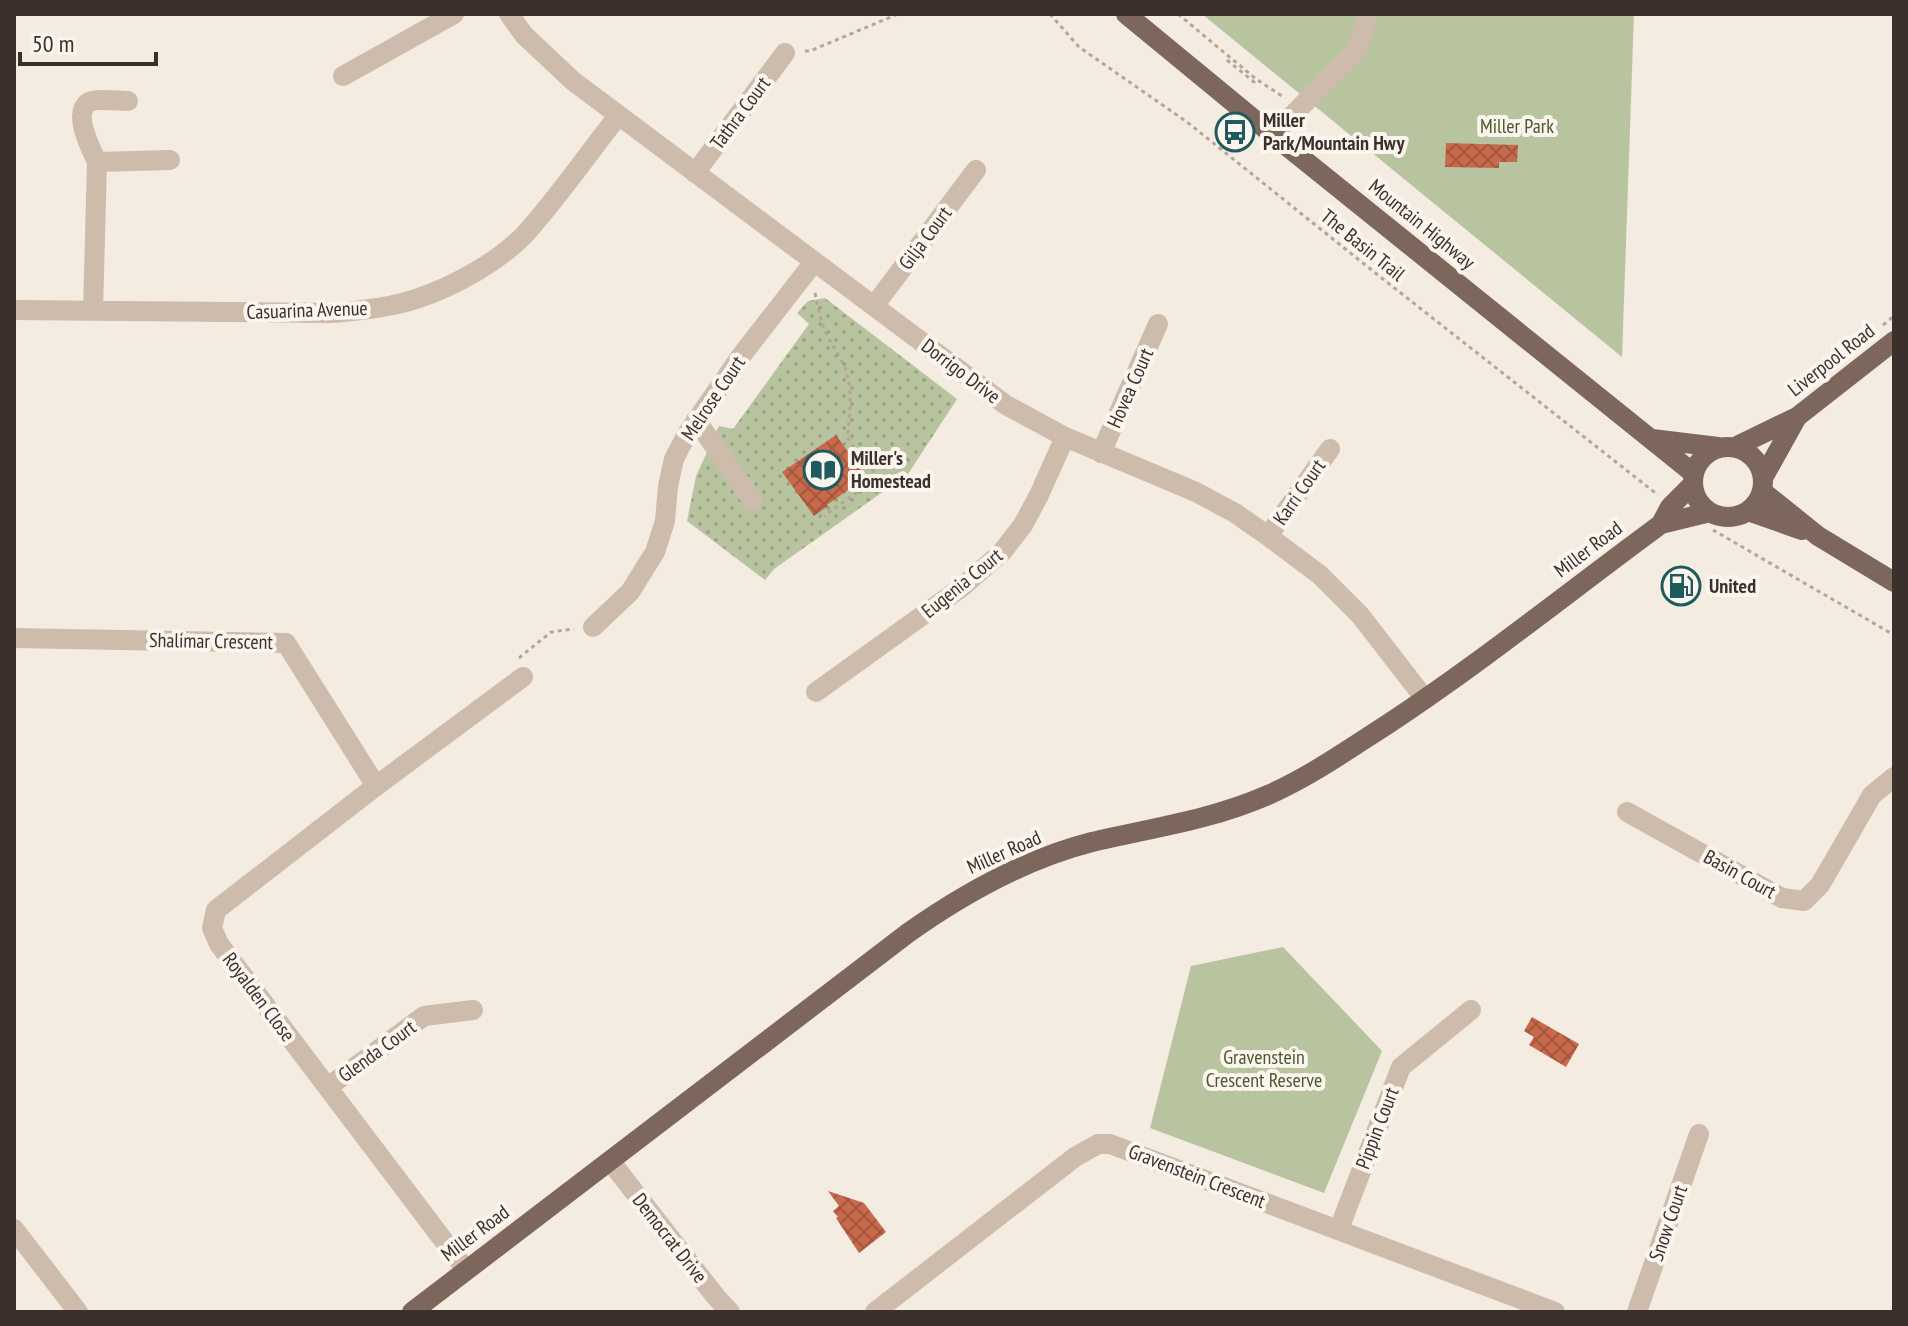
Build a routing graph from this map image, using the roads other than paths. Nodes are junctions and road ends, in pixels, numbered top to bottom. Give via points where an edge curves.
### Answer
1 (454, 14) edge
2 (509, 14) edge
3 (1126, 14) edge
4 (1368, 14) edge
5 (785, 53) road end
6 (343, 76) dead end
7 (128, 101) dead end
8 (618, 116) junction
9 (1273, 135) junction
10 (170, 160) dead end
11 (97, 162) junction
12 (976, 170) dead end
13 (695, 173) junction
14 (814, 262) junction
15 (874, 306) junction
16 (14, 310) edge
17 (93, 311) junction
18 (1158, 324) dead end
19 (1894, 341) edge
20 (1797, 417) junction
21 (696, 420) junction
22 (1065, 437) junction
23 (1652, 439) junction
24 (1727, 447) junction
25 (1330, 449) dead end
26 (1101, 453) junction
27 (1692, 479) junction
28 (1763, 485) junction
29 (753, 501) dead end
30 (1748, 511) junction
31 (1708, 519) junction
32 (1661, 524) junction
33 (1268, 536) junction
34 (1818, 536) junction
35 (1894, 582) edge
36 (593, 627) road end
37 (14, 638) edge
38 (518, 670) road end
39 (816, 692) dead end
40 (1425, 699) junction
41 (1894, 777) edge
42 (376, 786) junction
43 (1627, 812) dead end
44 (473, 1010) dead end
45 (1471, 1010) dead end
46 (328, 1087) junction
47 (1699, 1134) dead end
48 (611, 1162) junction
49 (14, 1229) edge
50 (1339, 1229) junction
51 (466, 1270) junction
52 (78, 1312) edge
53 (412, 1312) edge
54 (730, 1312) edge
55 (875, 1312) edge
56 (1555, 1312) edge
57 (1637, 1312) edge

1 - 6 street
2 - 8 street, Dorrigo Drive via 573,81
3 - 9 main road, Mountain Highway
4 - 9 street via 1357,50
5 - 13 street, Tathra Court
7 - 11 street via 89,102 85,108 82,123
8 - 13 street, Dorrigo Drive
8 - 17 street, Casuarina Avenue via 525,235 491,262 416,299 331,313
9 - 23 main road, Mountain Highway
10 - 11 street
11 - 17 street
12 - 15 street, Gilja Court
13 - 14 street, Dorrigo Drive
14 - 15 street, Dorrigo Drive
14 - 21 street, Melrose Court
15 - 22 street, Dorrigo Drive via 1006,405
16 - 17 street, Casuarina Avenue
18 - 26 street, Hovea Court
19 - 20 main road, Liverpool Road
20 - 24 main road, Liverpool Road
20 - 28 main road, Liverpool Road
21 - 29 street
21 - 36 street, Melrose Court via 674,459 655,552 630,592
22 - 26 street, Dorrigo Drive
22 - 39 street, Eugenia Court via 1023,525 1002,552
23 - 24 main road
23 - 27 main road, Mountain Highway
24 - 27 main road via 1707,452
24 - 28 main road via 1747,451 1759,464
25 - 33 street, Karri Court
26 - 33 street, Dorrigo Drive via 1196,492
27 - 31 main road
27 - 32 main road, Miller Road
28 - 30 main road
28 - 34 main road
30 - 31 main road
30 - 34 main road
31 - 32 main road, Miller Road
32 - 40 main road, Miller Road
33 - 40 street, Dorrigo Drive via 1320,575 1360,615
34 - 35 main road
37 - 42 street, Shalimar Crescent via 286,643
38 - 42 street, Royalden Close
40 - 48 main road, Miller Road via 1307,776 1266,796 1223,813 1090,843 1030,863 943,908
41 - 43 street, Basin Court via 1872,795 1820,885 1804,901 1782,898
42 - 46 street, Royalden Close via 216,910 212,928
44 - 46 street, Glenda Court via 424,1016
45 - 50 street, Pippin Court via 1401,1067
46 - 51 street, Royalden Close
47 - 57 street, Snow Court
48 - 51 main road, Miller Road
48 - 54 street, Democrat Drive
49 - 52 street
50 - 55 street, Gravenstein Crescent via 1122,1148 1098,1144
50 - 56 street, Gravenstein Crescent
51 - 53 main road, Miller Road

